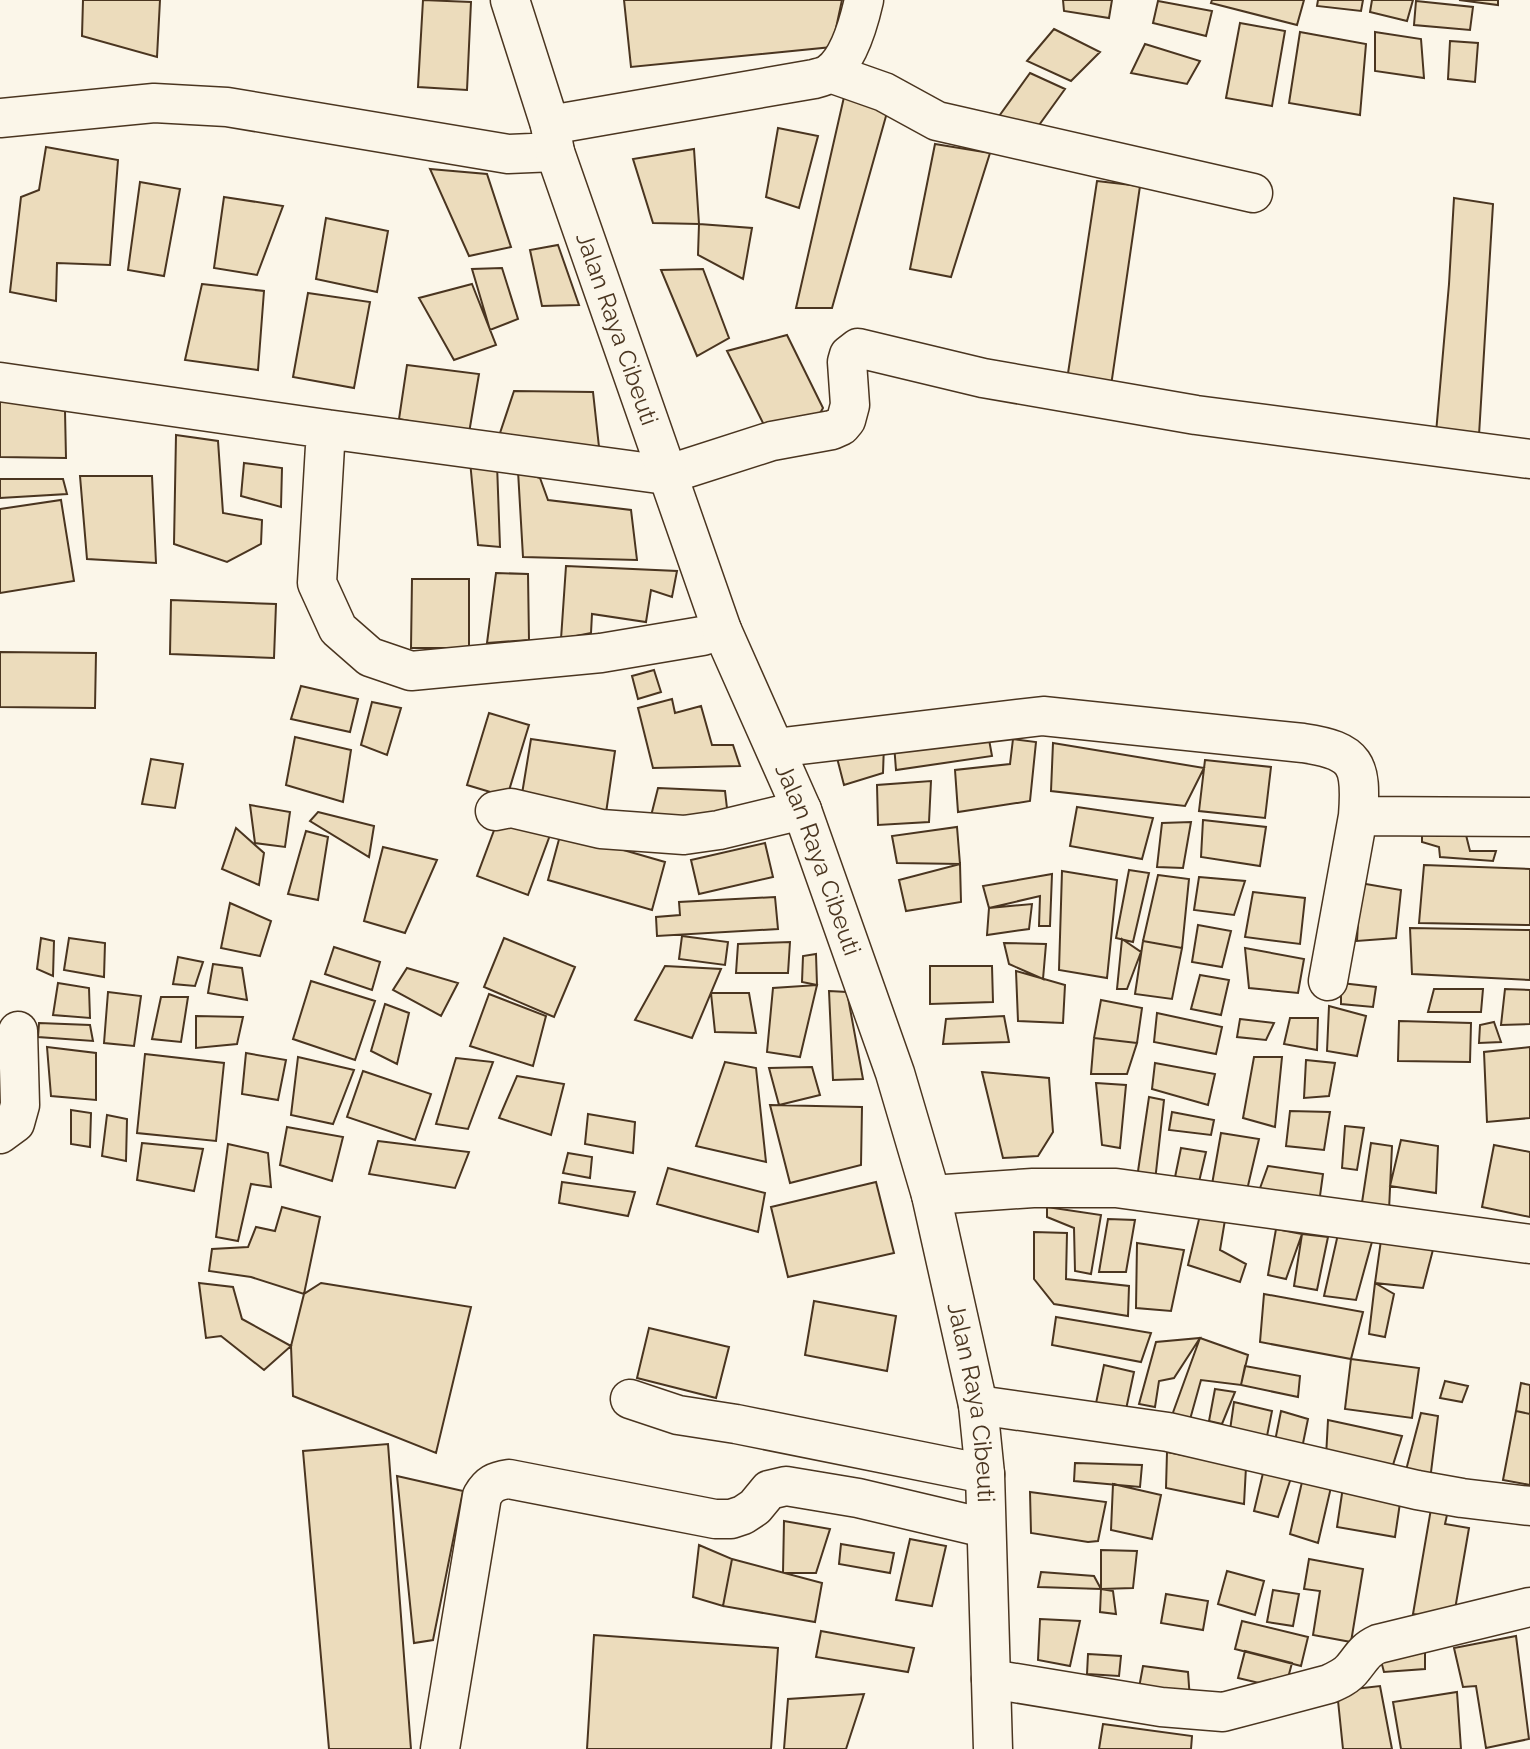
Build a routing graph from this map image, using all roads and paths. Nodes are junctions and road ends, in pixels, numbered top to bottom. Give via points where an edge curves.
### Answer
1 (510, 0) edge
2 (864, 0) edge
3 (830, 73) junction
4 (0, 118) edge
5 (552, 139) junction
6 (1253, 193) dead end
7 (0, 382) edge
8 (326, 429) junction
9 (1530, 459) edge
10 (666, 475) junction
11 (722, 630) junction
12 (775, 748) junction
13 (802, 810) junction
14 (495, 811) dead end
15 (1358, 816) junction
16 (1530, 817) edge
17 (1328, 982) dead end
18 (18, 1031) dead end
19 (0, 1134) edge
20 (931, 1195) junction
21 (1530, 1244) edge
22 (630, 1399) dead end
23 (978, 1405) junction
24 (985, 1474) junction
25 (1530, 1506) edge
26 (985, 1528) junction
27 (1530, 1607) edge
28 (991, 1679) junction
29 (440, 1749) edge
30 (992, 1749) edge

1 - 5 street, Jalan Raya Cibeuti
2 - 3 street via 859,26
3 - 5 street
3 - 6 street via 884,92 937,121
4 - 5 street via 154,103 227,107 508,154
5 - 10 street, Jalan Raya Cibeuti
7 - 8 street
8 - 10 street
8 - 11 street via 317,583 338,629 370,657 411,671 601,653
9 - 10 street via 1196,415 983,378 858,348 847,362 850,405 841,425 772,441
10 - 11 street, Jalan Raya Cibeuti
11 - 12 street, Jalan Raya Cibeuti
12 - 13 street, Jalan Raya Cibeuti
12 - 15 street via 1043,716 1303,743 1328,747 1352,761 1360,790
13 - 14 street via 684,835 601,829 511,808
13 - 20 street, Jalan Raya Cibeuti via 895,1073
15 - 16 street
15 - 17 street
18 - 19 street via 20,1105 15,1123
20 - 21 street via 1116,1188
20 - 23 street, Jalan Raya Cibeuti
22 - 24 street via 678,1415
23 - 24 street, Jalan Raya Cibeuti
23 - 25 street via 1168,1432 1417,1490
24 - 26 street, Jalan Raya Cibeuti
26 - 28 street, Jalan Raya Cibeuti
26 - 29 street via 786,1486 769,1490 743,1515 715,1519 509,1479 496,1481 482,1496
27 - 28 street via 1378,1644 1342,1678 1329,1684 1223,1712 1161,1707
28 - 30 street, Jalan Raya Cibeuti

